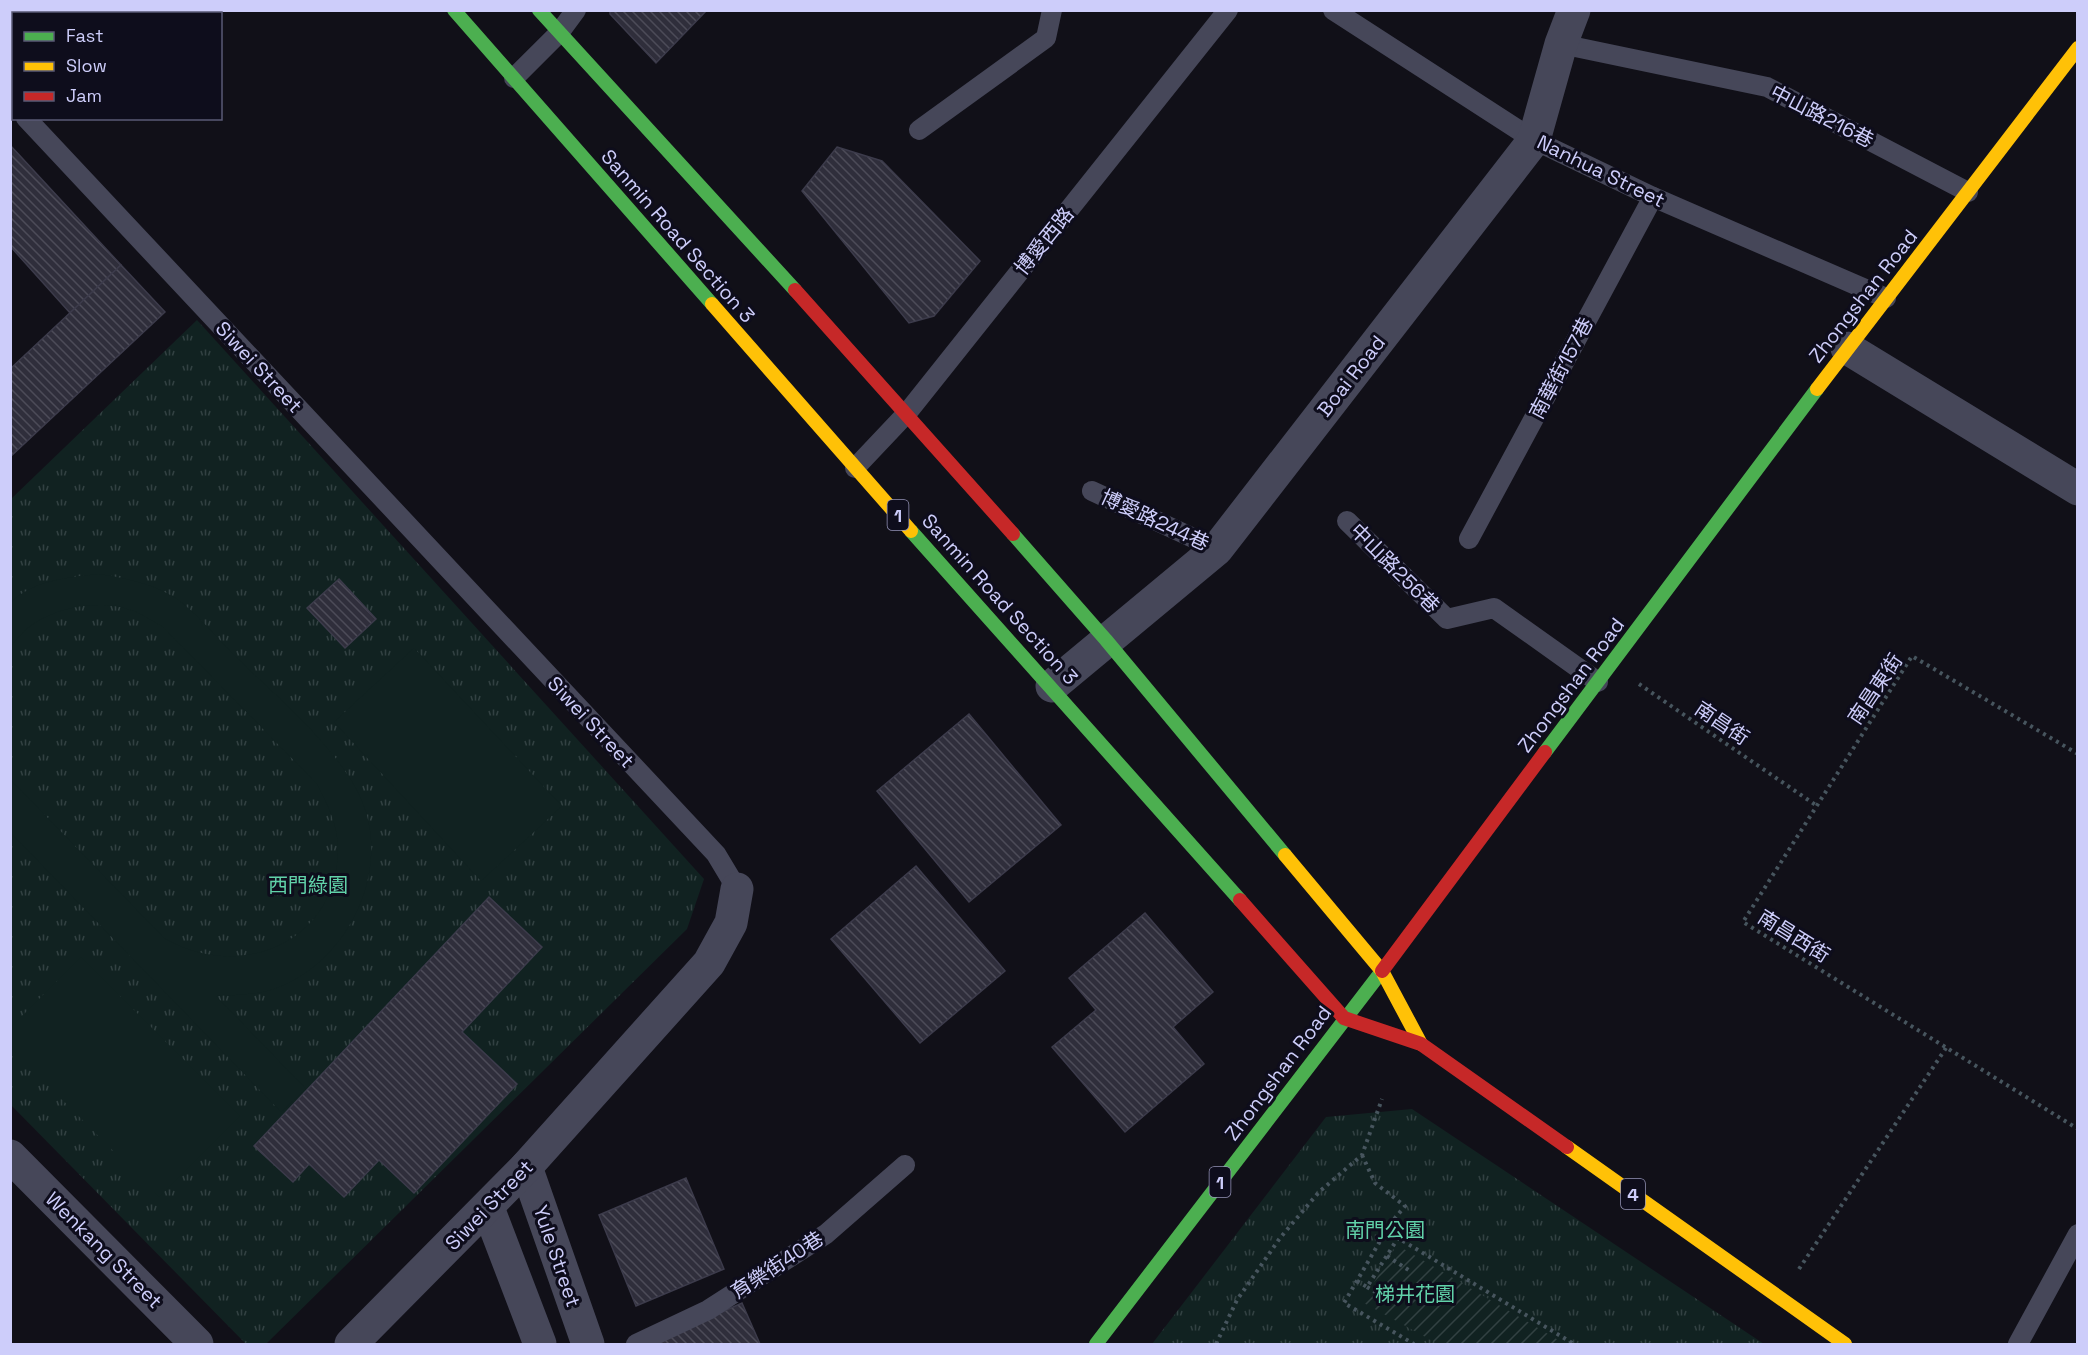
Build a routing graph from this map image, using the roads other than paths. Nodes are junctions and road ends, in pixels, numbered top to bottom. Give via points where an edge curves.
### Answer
1 (454, 10) edge
2 (539, 10) edge
3 (576, 10) edge
4 (1052, 10) edge
5 (1228, 10) edge
6 (1334, 10) edge
7 (1574, 10) edge
8 (559, 33) junction
9 (1561, 44) junction
10 (2078, 48) edge
11 (514, 78) junction
12 (28, 120) edge
13 (919, 130) dead end
14 (1534, 140) junction
15 (1968, 192) junction
16 (1653, 197) junction
17 (1886, 298) junction
18 (1847, 348) junction
19 (908, 413) junction
20 (855, 468) junction
21 (2078, 489) edge
22 (1092, 491) dead end
23 (1347, 521) dead end
24 (1469, 539) dead end
25 (1217, 549) junction
26 (1106, 640) junction
27 (1598, 682) junction
28 (1052, 686) junction
29 (737, 889) joint
30 (1382, 971) junction
31 (1344, 1018) junction
32 (1421, 1044) junction
33 (10, 1156) edge
34 (905, 1165) dead end
35 (526, 1167) junction
36 (488, 1208) junction
37 (2078, 1234) edge
38 (197, 1344) edge
39 (351, 1344) edge
40 (540, 1344) edge
41 (588, 1344) edge
42 (636, 1344) edge
43 (1096, 1344) edge
44 (1845, 1344) edge
45 (2018, 1344) edge

1 - 11 main road, Sanmin Road Section 3 / 1
2 - 8 main road
3 - 8 lane
4 - 13 lane via 1046,38
5 - 19 lane, 博愛西路
6 - 14 lane, Nanhua Street
7 - 9 street, Boai Road
8 - 11 lane
8 - 19 main road
9 - 14 street, Boai Road
9 - 15 lane, 中山路216巷 via 1767,87
10 - 15 main road, Zhongshan Road
11 - 20 main road, Sanmin Road Section 3 / 1
12 - 29 lane, Siwei Street via 716,854
14 - 16 lane, Nanhua Street
14 - 25 street, Boai Road
15 - 17 main road, Zhongshan Road
16 - 17 lane, Nanhua Street
16 - 24 lane, 南華街157巷
17 - 18 main road, Zhongshan Road
18 - 21 street
18 - 27 main road, Zhongshan Road
19 - 20 lane, 博愛西路
19 - 26 main road
20 - 28 main road, Sanmin Road Section 3 / 1
22 - 25 lane, 博愛路244巷
23 - 27 lane, 中山路256巷 via 1447,619 1494,608
25 - 26 street, Boai Road
26 - 28 street, Boai Road
26 - 30 main road
27 - 30 main road, Zhongshan Road
28 - 31 main road, Sanmin Road Section 3 / 1
29 - 35 street, Siwei Street via 731,923 710,963
30 - 31 main road, Zhongshan Road / 1
30 - 32 main road
31 - 32 main road
31 - 43 main road, Zhongshan Road / 1
32 - 44 main road, 4
33 - 38 street, Wenkang Street
34 - 42 lane, 育樂街40巷 via 826,1234 708,1310
35 - 36 street, Siwei Street
35 - 41 street, Yule Street
36 - 39 street, Siwei Street
36 - 40 street
37 - 45 lane

